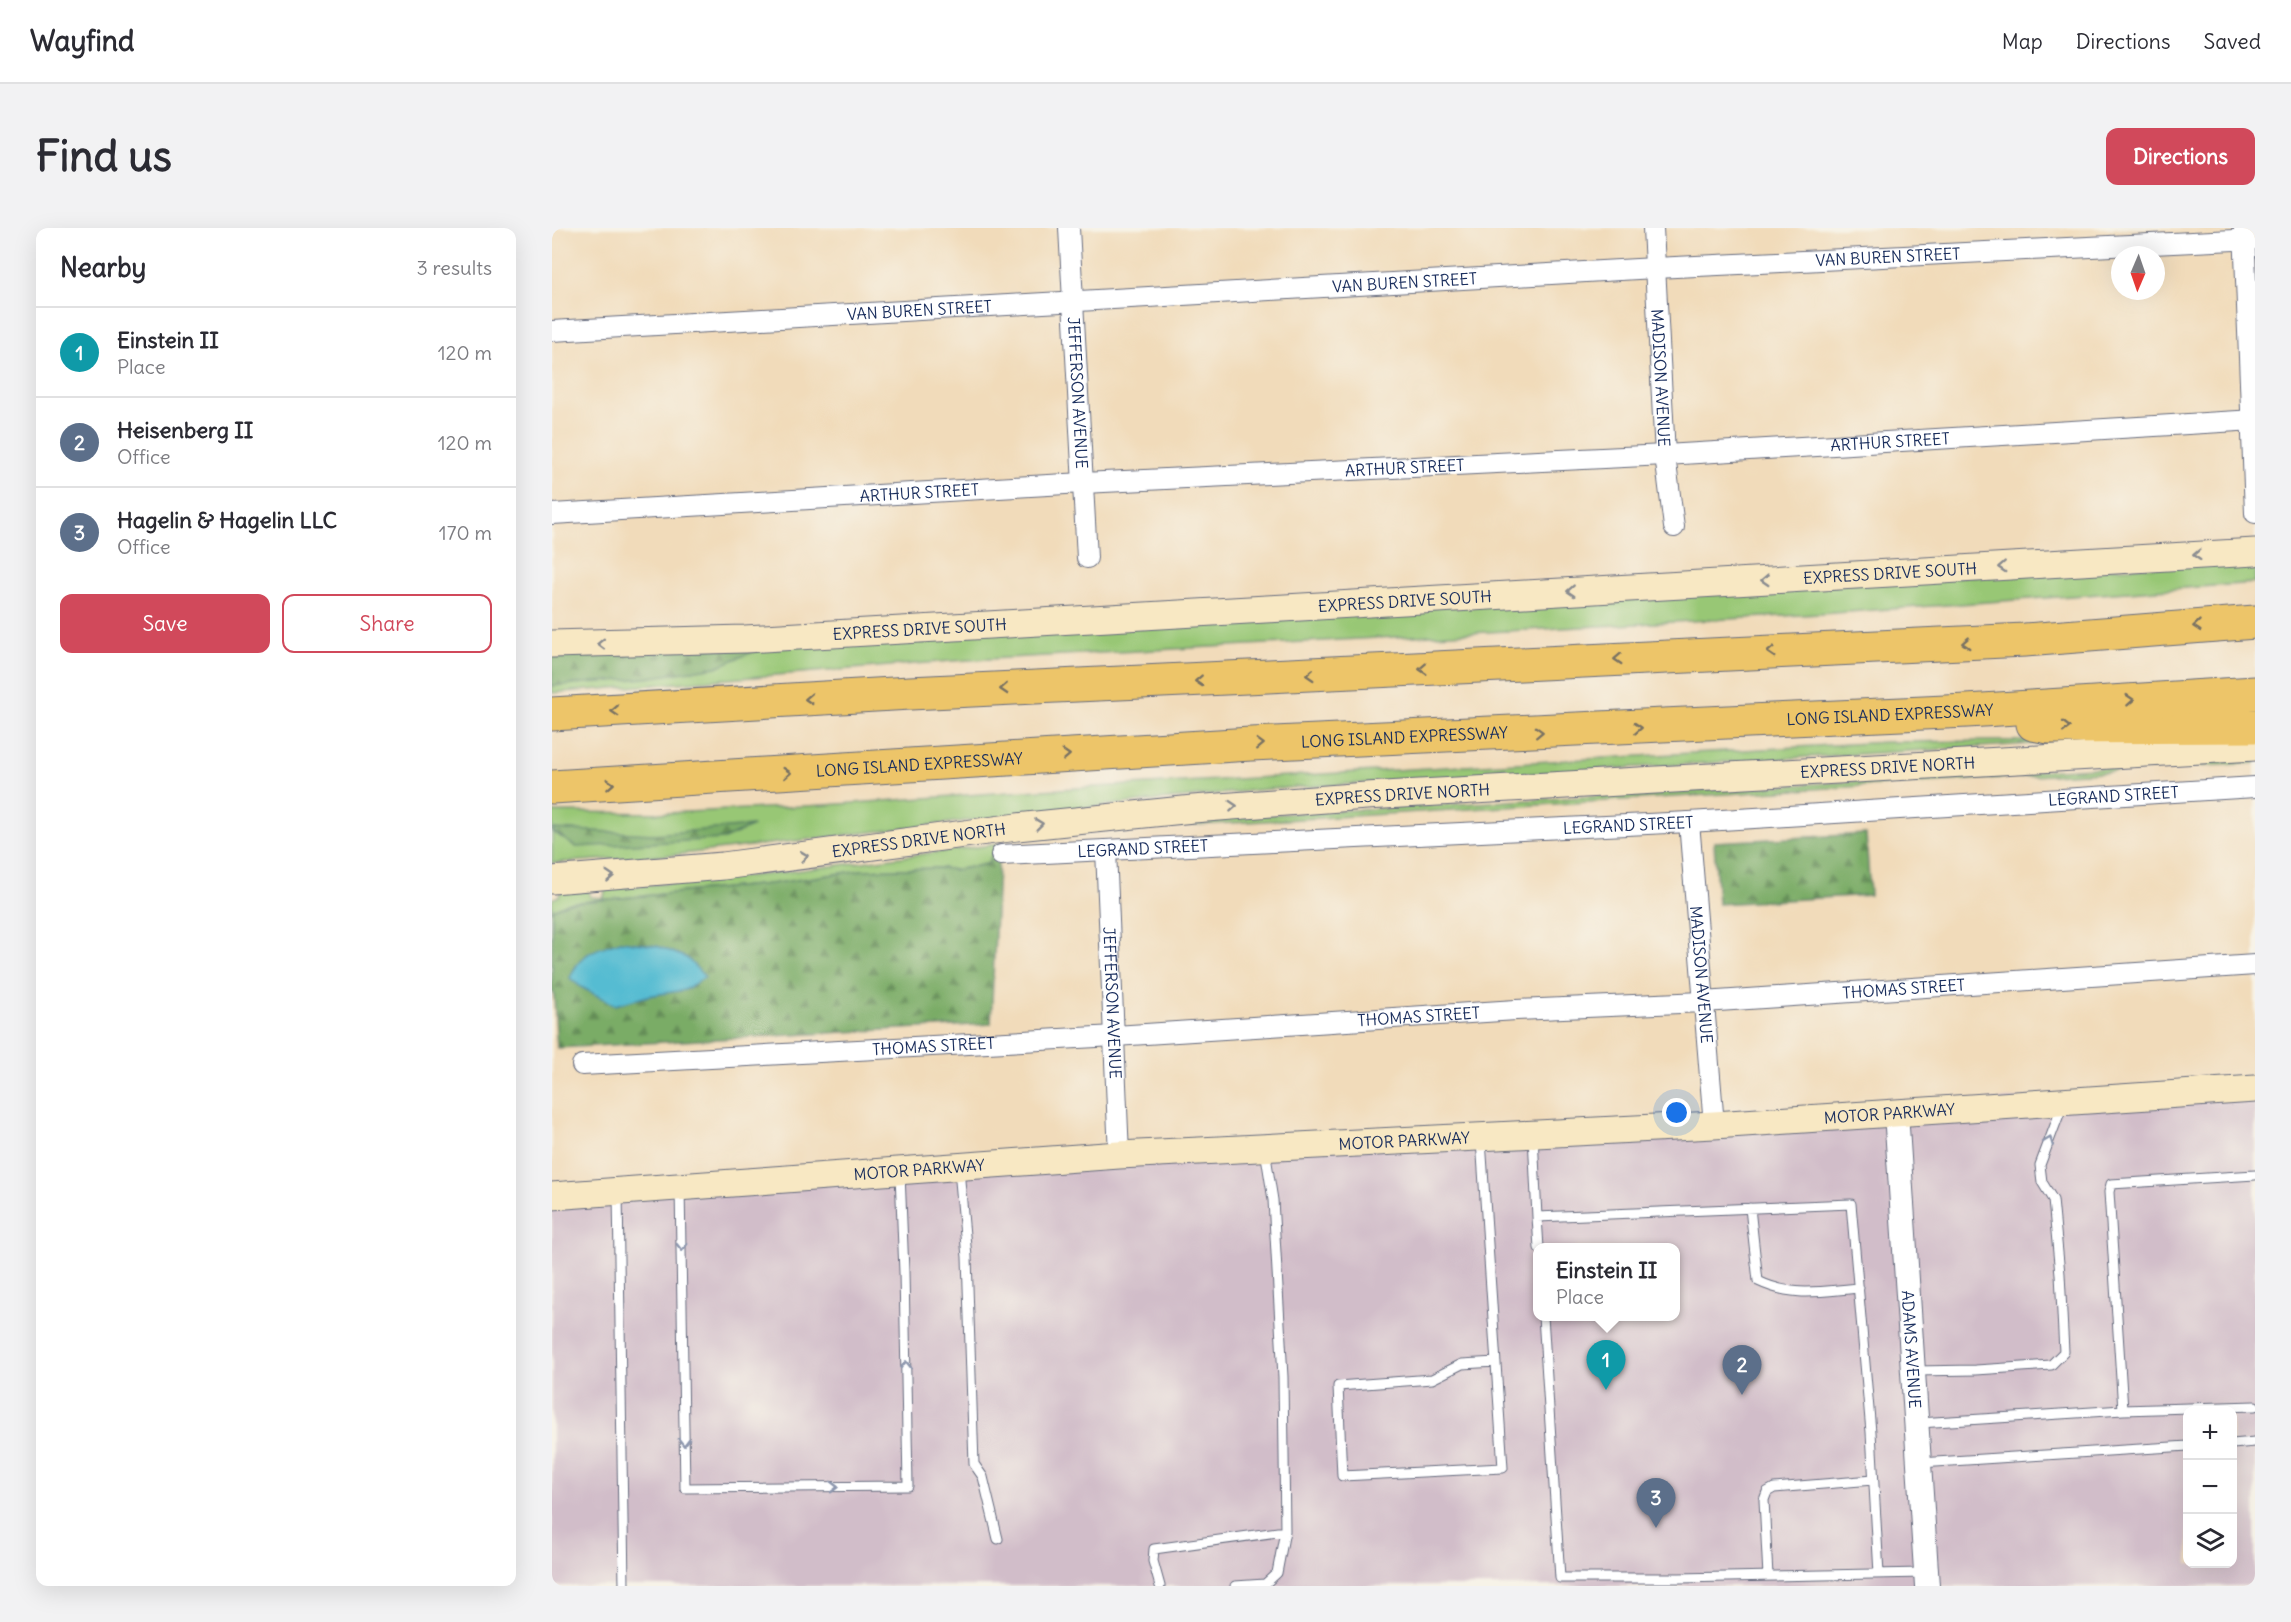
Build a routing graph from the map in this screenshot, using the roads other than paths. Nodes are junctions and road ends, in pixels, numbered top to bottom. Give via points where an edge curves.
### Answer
1 (1069, 228) edge
2 (1653, 228) edge
3 (2248, 236) edge
4 (1655, 268) junction
5 (1073, 302) junction
6 (552, 331) edge
7 (2253, 420) edge
8 (1665, 455) junction
9 (1083, 483) junction
10 (2255, 513) edge
11 (552, 514) edge
12 (1674, 527) dead end
13 (2255, 552) edge
14 (1087, 558) dead end
15 (2255, 599) edge
16 (2255, 622) edge
17 (2025, 640) junction
18 (552, 644) edge
19 (2255, 693) edge
20 (1967, 711) junction
21 (552, 714) edge
22 (2255, 726) edge
23 (2255, 747) edge
24 (552, 787) edge
25 (2255, 787) edge
26 (1689, 822) junction
27 (1106, 850) junction
28 (1001, 855) dead end
29 (552, 880) edge
30 (2255, 965) edge
31 (1703, 1002) junction
32 (1115, 1036) junction
33 (582, 1065) dead end
34 (2255, 1089) edge
35 (2064, 1102) junction
36 (1896, 1113) junction
37 (1714, 1125) junction
38 (1533, 1134) junction
39 (1481, 1137) junction
40 (1265, 1148) junction
41 (1119, 1155) junction
42 (959, 1167) junction
43 (899, 1172) junction
44 (2255, 1175) edge
45 (680, 1188) junction
46 (618, 1193) junction
47 (552, 1197) edge
48 (1750, 1208) junction
49 (1537, 1217) junction
50 (1539, 1243) edge
51 (1858, 1288) junction
52 (1543, 1321) edge
53 (1496, 1362) junction
54 (1913, 1371) junction
55 (2255, 1406) edge
56 (2123, 1410) junction
57 (1916, 1424) junction
58 (2255, 1442) edge
59 (2237, 1444) edge
60 (2183, 1446) edge
61 (1919, 1463) junction
62 (1874, 1480) junction
63 (1285, 1531) junction
64 (998, 1539) dead end
65 (1879, 1574) junction
66 (1768, 1576) junction
67 (1927, 1579) edge
68 (624, 1586) edge
69 (1160, 1586) edge
70 (1235, 1586) edge

1 - 5 street, JEFFERSON AVENUE
2 - 4 street, MADISON AVENUE
3 - 4 street, VAN BUREN STREET
3 - 7 street
4 - 5 street, VAN BUREN STREET
4 - 8 street, MADISON AVENUE
5 - 6 street, VAN BUREN STREET
5 - 9 street, JEFFERSON AVENUE
7 - 8 street, ARTHUR STREET
7 - 10 street
8 - 9 street, ARTHUR STREET
8 - 12 street, MADISON AVENUE
9 - 11 street, ARTHUR STREET
9 - 14 street, JEFFERSON AVENUE
13 -> 18 main road, EXPRESS DRIVE SOUTH via 745,639
15 - 17 highway via 2191,604
16 -> 17 highway
17 -> 21 highway
20 -> 19 highway, LONG ISLAND EXPRESSWAY
20 -> 22 highway via 2049,727
24 -> 20 highway, LONG ISLAND EXPRESSWAY via 1251,744
29 -> 23 main road, EXPRESS DRIVE NORTH via 734,865 1017,827 1217,807
25 - 26 street, LEGRAND STREET
26 - 27 street, LEGRAND STREET
26 - 31 street, MADISON AVENUE
27 - 28 street, LEGRAND STREET
27 - 32 street, JEFFERSON AVENUE
30 - 31 street, THOMAS STREET
31 - 32 street, THOMAS STREET
31 - 37 street, MADISON AVENUE
32 - 33 street, THOMAS STREET
32 - 41 street, JEFFERSON AVENUE
34 - 35 main road, MOTOR PARKWAY
35 - 36 main road, MOTOR PARKWAY
54 -> 35 lane via 2051,1365 2064,1352 2053,1200 2042,1182 2040,1165
36 - 37 main road, MOTOR PARKWAY
36 - 54 street, ADAMS AVENUE
37 - 38 main road, MOTOR PARKWAY
38 - 39 main road, MOTOR PARKWAY
38 - 49 lane
39 - 40 main road, MOTOR PARKWAY
39 - 53 lane
40 - 41 main road, MOTOR PARKWAY
40 - 63 lane via 1273,1200 1283,1377
41 - 42 main road, MOTOR PARKWAY
42 - 43 main road, MOTOR PARKWAY
42 - 64 lane via 967,1257 974,1464 983,1477
43 - 45 main road, MOTOR PARKWAY
45 -> 43 lane via 685,1488 908,1486
44 - 56 lane via 2111,1184
45 - 46 main road, MOTOR PARKWAY
46 - 47 main road, MOTOR PARKWAY
46 - 68 lane
48 - 49 lane
48 - 51 lane via 1758,1281 1796,1293
48 - 51 lane via 1851,1204
49 - 50 lane
51 - 62 lane
52 - 66 lane via 1560,1578
53 - 53 lane via 1503,1468 1342,1476 1338,1386 1432,1380 1462,1364
54 - 57 street, ADAMS AVENUE
55 - 56 lane
56 - 57 lane
57 - 61 street, ADAMS AVENUE
58 - 59 lane
60 - 61 lane
61 - 67 street, ADAMS AVENUE
62 - 65 lane
62 - 66 lane via 1773,1488 1767,1492 1764,1500
63 - 69 lane via 1154,1549 1153,1562
63 - 70 lane via 1277,1573 1265,1584
65 - 66 lane
65 - 67 lane

